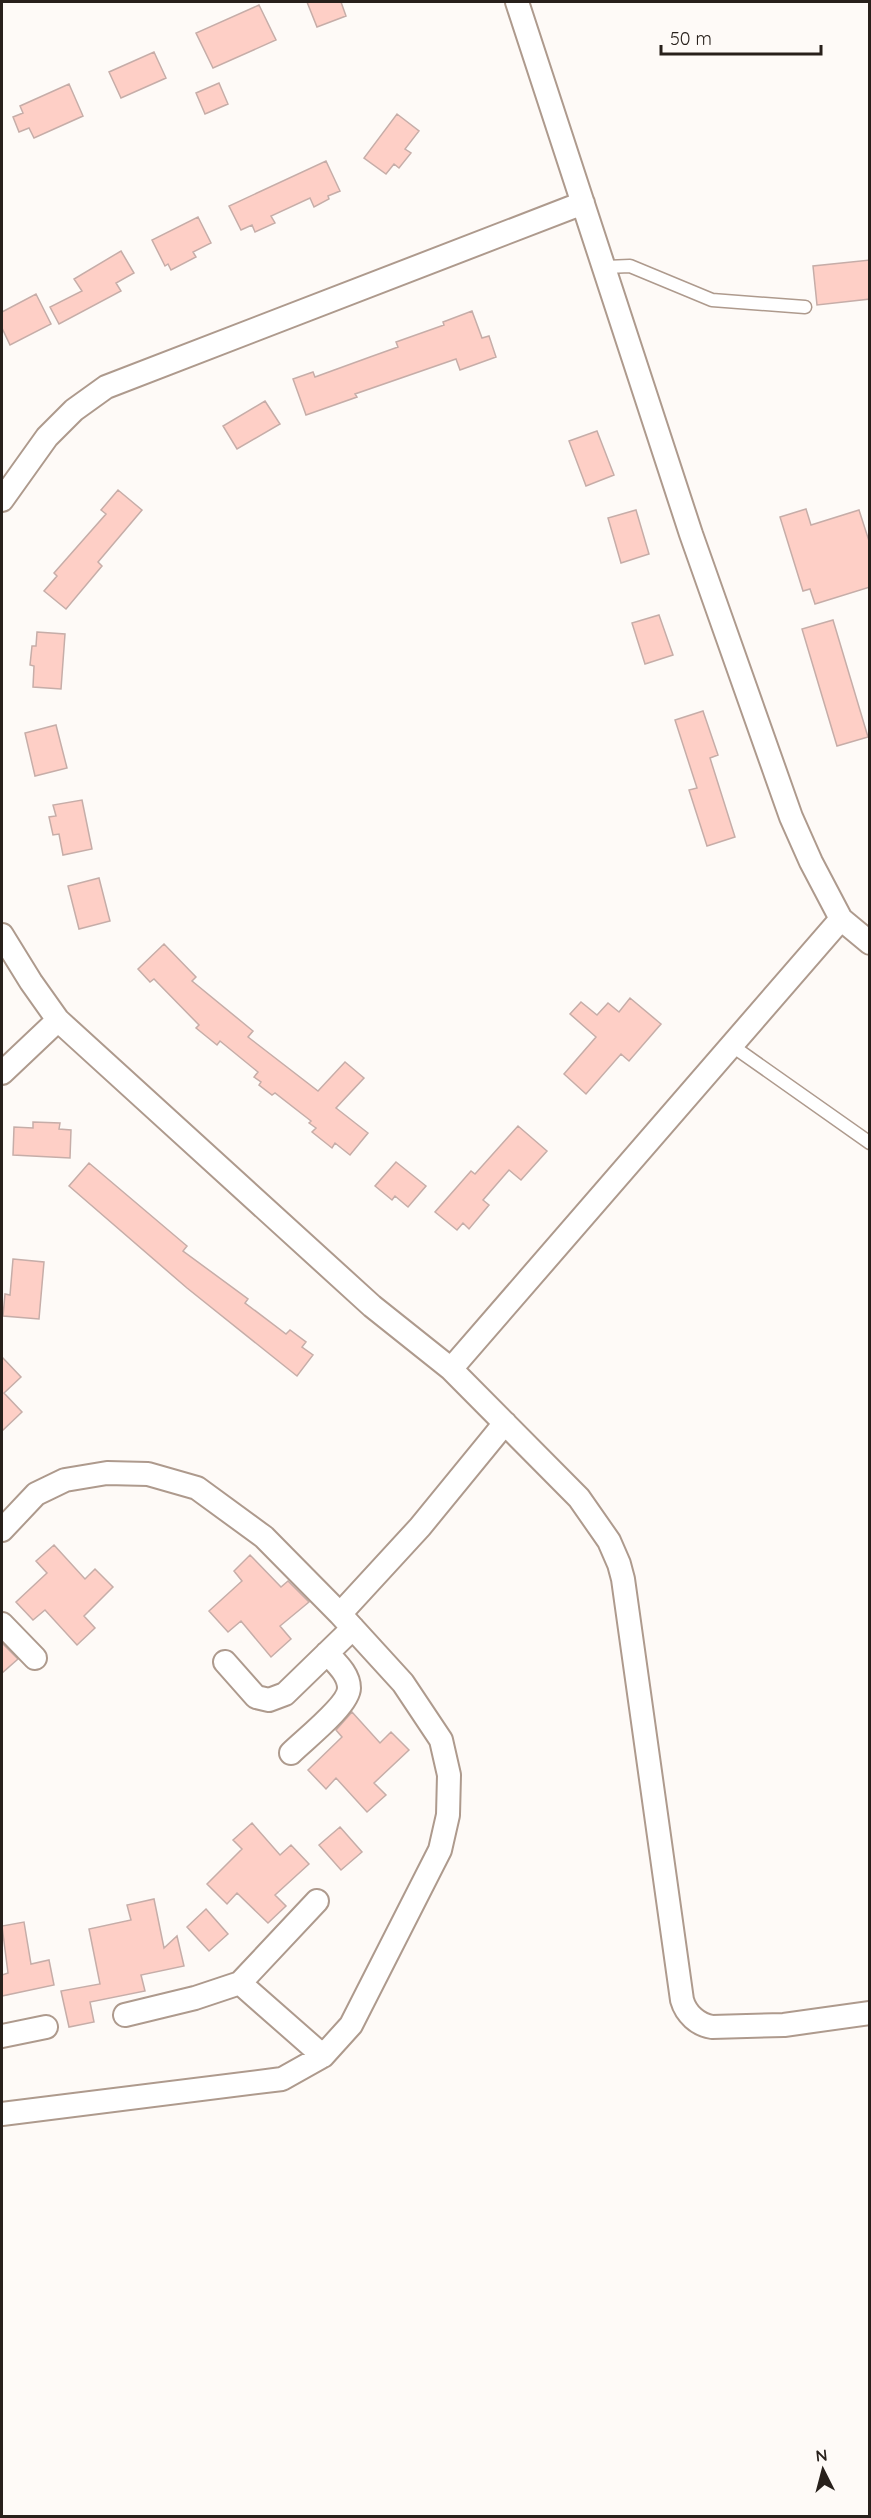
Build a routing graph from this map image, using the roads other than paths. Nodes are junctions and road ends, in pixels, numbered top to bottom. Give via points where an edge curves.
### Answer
1 (517, 2) edge
2 (583, 203) junction
3 (606, 267) junction
4 (805, 307) dead end
5 (2, 500) edge
6 (841, 919) junction
7 (2, 935) edge
8 (870, 943) edge
9 (58, 1020) junction
10 (731, 1045) junction
11 (2, 1072) edge
12 (870, 1143) edge
13 (451, 1369) junction
14 (505, 1423) junction
15 (2, 1530) edge
16 (346, 1621) junction
17 (2, 1624) edge
18 (327, 1653) junction
19 (35, 1658) dead end
20 (225, 1662) dead end
21 (291, 1753) dead end
22 (317, 1901) dead end
23 (240, 1983) junction
24 (870, 2013) edge
25 (125, 2015) dead end
26 (46, 2027) dead end
27 (2, 2036) edge
28 (323, 2056) junction
29 (2, 2114) edge

1 - 2 street
2 - 3 street
2 - 5 street via 106,387 74,410 47,437
3 - 4 lane via 630,266 712,300
3 - 6 street via 744,690 791,817
6 - 8 street
6 - 10 street
7 - 9 street
9 - 11 street
9 - 13 street via 372,1306
10 - 12 lane
10 - 13 street
13 - 14 street
14 - 16 street
14 - 24 street via 579,1498 598,1522 619,1564 684,2006 703,2026 712,2027 784,2025
15 - 16 street via 36,1494 65,1480 107,1473 148,1474 197,1488 264,1537
16 - 18 street
16 - 28 street via 403,1683 441,1740 449,1775 448,1815 440,1850 351,2025
17 - 19 street
18 - 20 street via 285,1694 269,1700 256,1696
18 - 21 street via 345,1674 349,1689 345,1701
22 - 23 street
23 - 25 street
23 - 28 street
26 - 27 street
28 - 29 street via 282,2079

